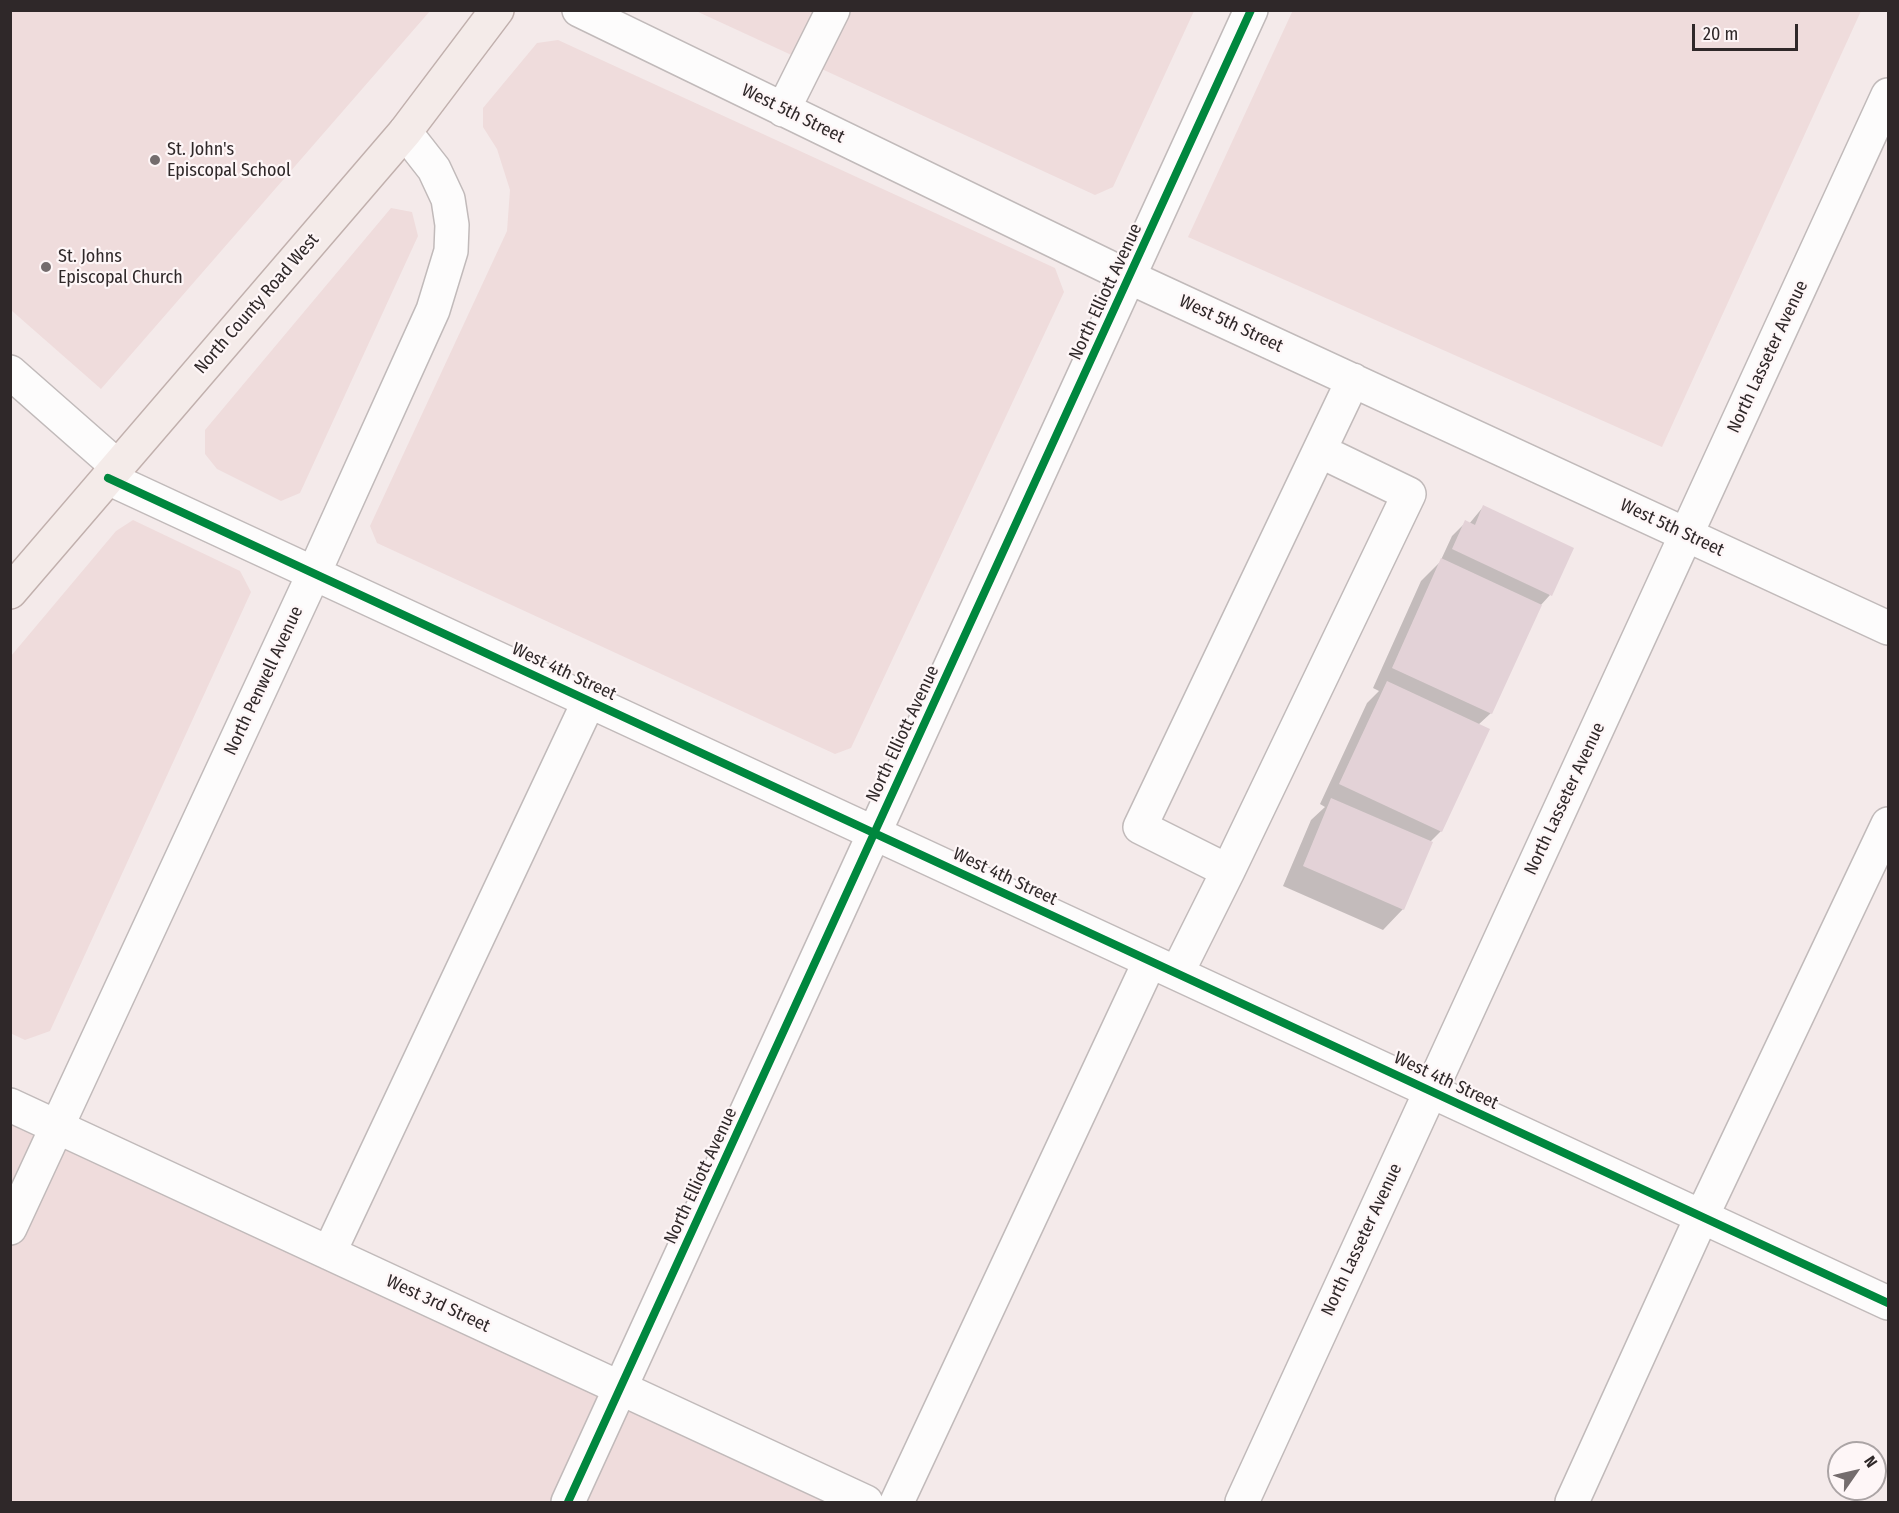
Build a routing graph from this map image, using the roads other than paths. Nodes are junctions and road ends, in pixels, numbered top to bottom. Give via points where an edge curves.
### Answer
1 (496, 10) edge
2 (579, 10) edge
3 (833, 10) edge
4 (1251, 10) edge
5 (1888, 95) edge
6 (783, 110) junction
7 (405, 132) junction
8 (1129, 277) junction
9 (10, 372) edge
10 (1353, 380) junction
11 (1320, 451) junction
12 (113, 472) junction
13 (1687, 534) junction
14 (314, 573) junction
15 (10, 592) edge
16 (1888, 628) edge
17 (589, 700) junction
18 (1888, 824) edge
19 (874, 833) junction
20 (1228, 871) junction
21 (1164, 967) junction
22 (1431, 1091) junction
23 (10, 1105) edge
24 (57, 1127) junction
25 (1702, 1216) junction
26 (10, 1228) edge
27 (329, 1253) junction
28 (1888, 1303) edge
29 (620, 1388) junction
30 (568, 1503) edge
31 (866, 1503) edge
32 (897, 1503) edge
33 (1242, 1503) edge
34 (1572, 1503) edge

1 - 7 main road, North County Road West
2 - 6 street, West 5th Street
3 - 6 street
4 - 8 street, North Elliott Avenue
5 - 13 street, North Lasseter Avenue
6 - 8 street, West 5th Street
7 - 12 main road, North County Road West
7 - 14 street, North Penwell Avenue via 434,169 448,199 451,251 433,310
8 - 10 street, West 5th Street
8 - 19 street, North Elliott Avenue
9 - 12 street, West 4th Street
10 - 11 street
10 - 13 street, West 5th Street
11 - 20 street via 1140,827
11 - 20 street via 1409,494
12 - 14 street, West 4th Street
12 - 15 main road, North County Road West
13 - 16 street, West 5th Street
13 - 22 street, North Lasseter Avenue
14 - 17 street, West 4th Street
14 - 24 street, North Penwell Avenue
17 - 19 street, West 4th Street
17 - 27 street
18 - 25 street
19 - 21 street, West 4th Street
19 - 29 street, North Elliott Avenue
20 - 21 street
21 - 22 street, West 4th Street
21 - 32 street
22 - 25 street, West 4th Street
22 - 33 street, North Lasseter Avenue
23 - 24 street, West 3rd Street
24 - 26 street, North Penwell Avenue
24 - 27 street, West 3rd Street
25 - 28 street, West 4th Street
25 - 34 street
27 - 29 street, West 3rd Street
29 - 30 street, North Elliott Avenue
29 - 31 street, West 3rd Street

